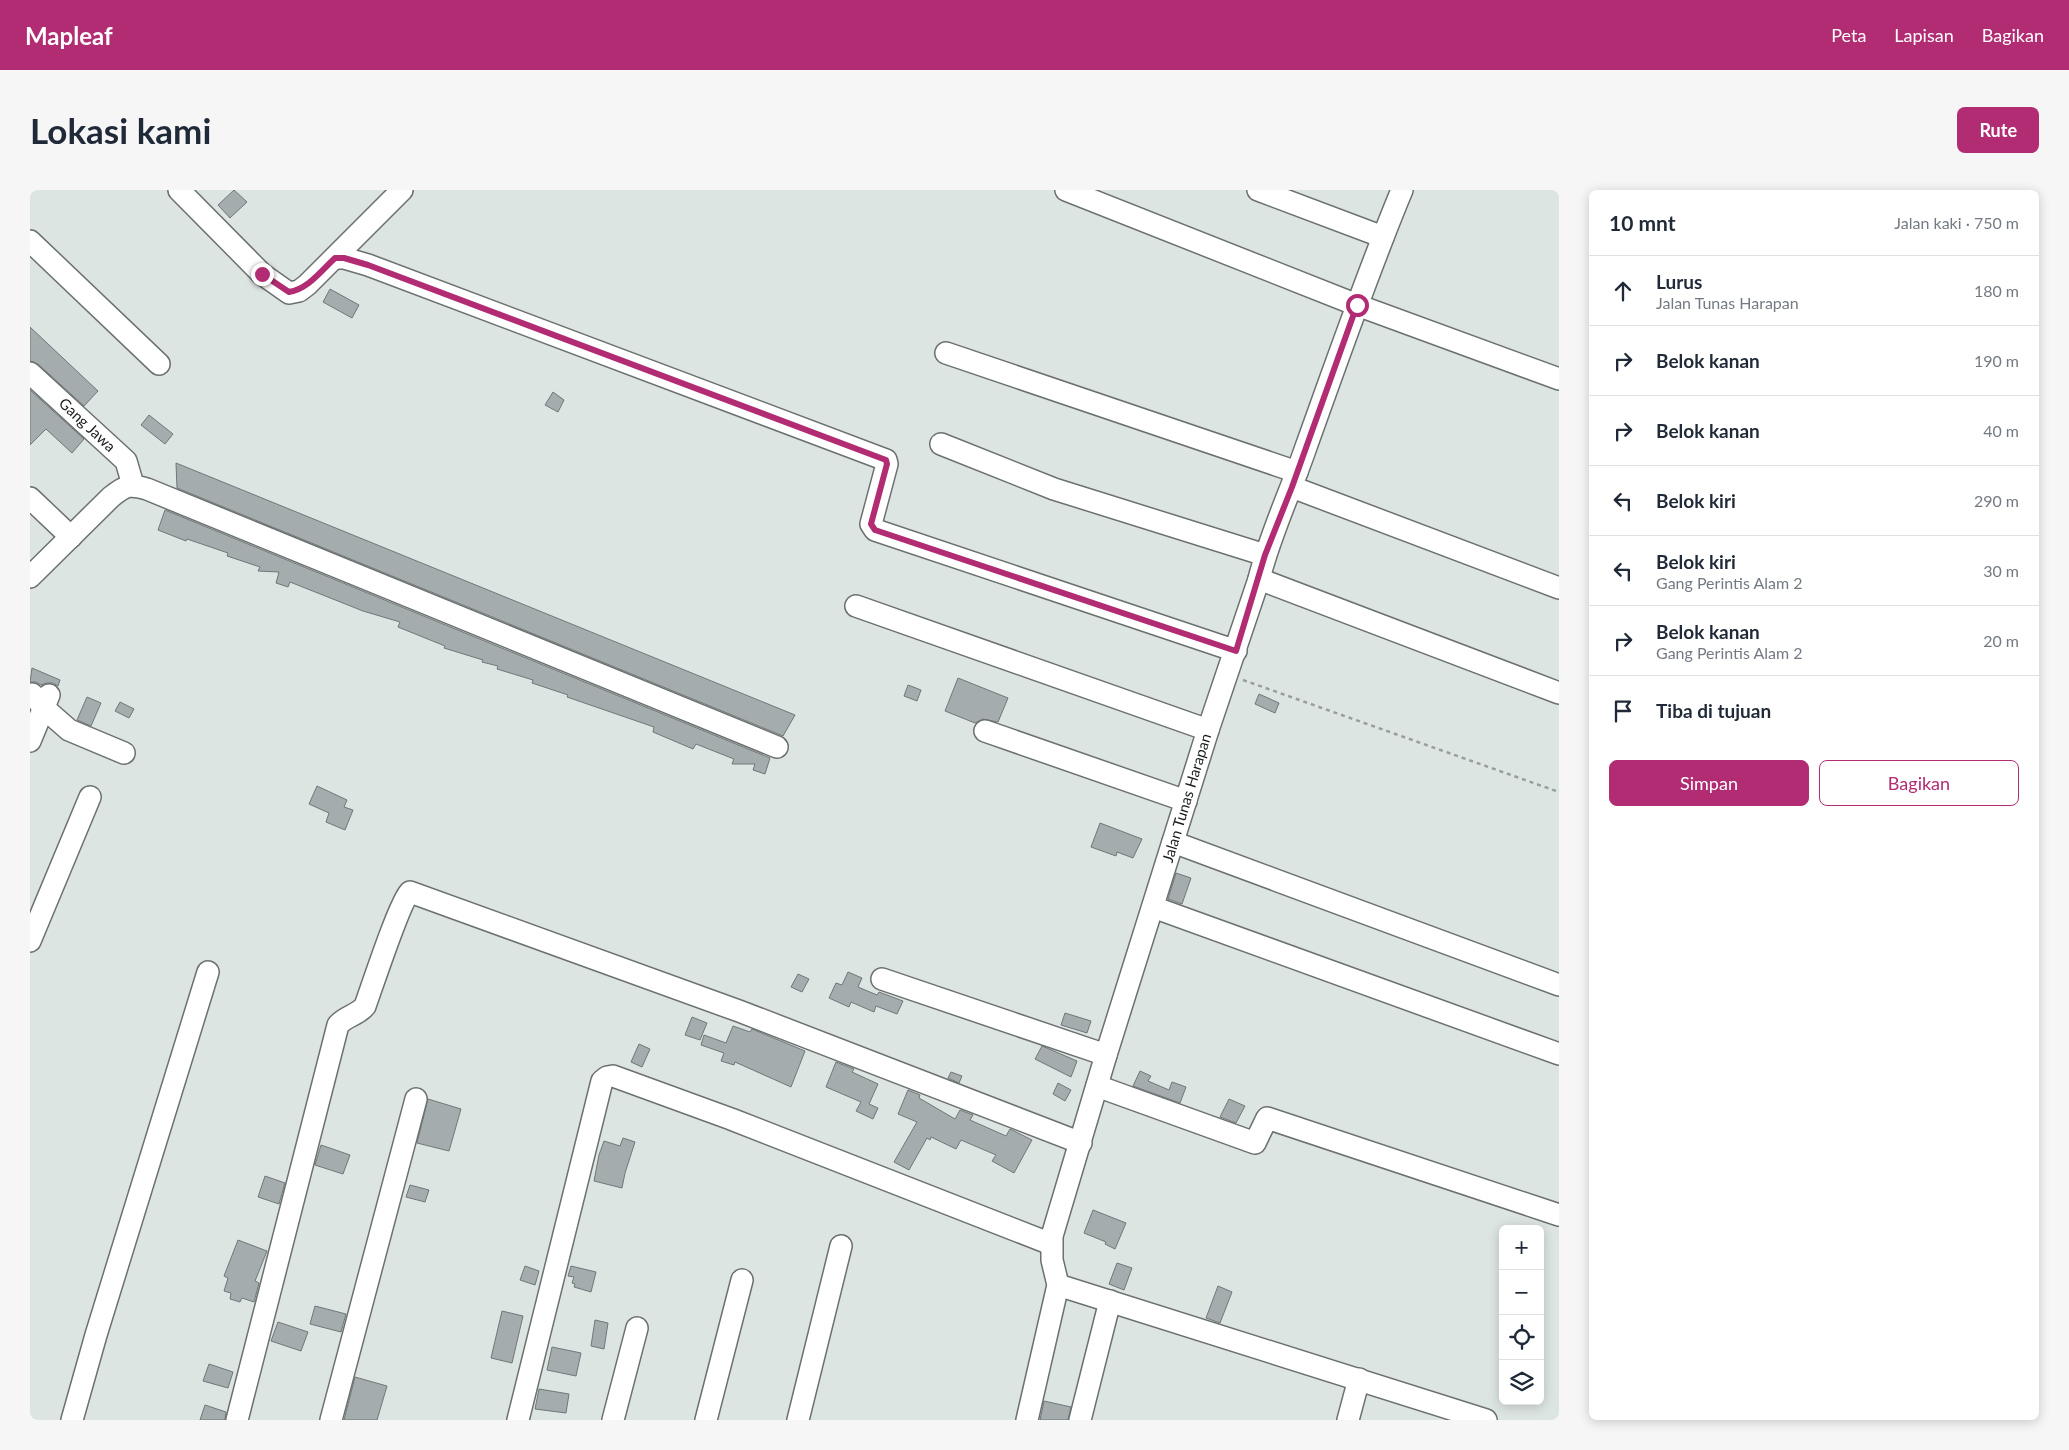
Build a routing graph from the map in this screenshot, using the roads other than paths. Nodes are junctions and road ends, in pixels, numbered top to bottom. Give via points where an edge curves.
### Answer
1 (179, 190) edge
2 (402, 190) edge
3 (1066, 190) edge
4 (1258, 190) edge
5 (1402, 190) edge
6 (1382, 237) junction
7 (30, 241) edge
8 (335, 258) junction
9 (1357, 305) junction
10 (946, 353) dead end
11 (159, 364) dead end
12 (30, 372) edge
13 (1559, 379) edge
14 (941, 444) dead end
15 (1295, 479) junction
16 (133, 485) junction
17 (30, 498) edge
18 (71, 537) junction
19 (1265, 555) junction
20 (30, 576) edge
21 (1259, 579) junction
22 (1559, 588) edge
23 (856, 606) dead end
24 (1236, 651) junction
25 (1559, 693) edge
26 (1208, 730) junction
27 (985, 731) dead end
28 (30, 741) edge
29 (777, 747) dead end
30 (124, 753) dead end
31 (90, 797) dead end
32 (1186, 800) junction
33 (1173, 842) junction
34 (1153, 907) junction
35 (30, 941) edge
36 (208, 972) dead end
37 (882, 979) dead end
38 (1559, 985) edge
39 (1559, 1054) edge
40 (1106, 1055) junction
41 (1097, 1086) junction
42 (416, 1099) dead end
43 (1081, 1143) junction
44 (1559, 1215) edge
45 (1051, 1244) junction
46 (841, 1246) dead end
47 (742, 1280) dead end
48 (1058, 1285) junction
49 (1110, 1301) junction
50 (637, 1328) dead end
51 (1359, 1379) junction
52 (72, 1420) edge
53 (237, 1420) edge
54 (331, 1420) edge
55 (518, 1420) edge
56 (613, 1420) edge
57 (706, 1420) edge
58 (798, 1420) edge
59 (1027, 1420) edge
60 (1080, 1420) edge
61 (1348, 1420) edge
62 (1486, 1420) edge

1 - 8 street via 262,274 289,292 299,291
2 - 8 street
3 - 9 street
4 - 6 street
5 - 6 street, Jalan Tunas Harapan
6 - 9 street, Jalan Tunas Harapan
7 - 11 street
8 - 24 street via 368,265 886,460 871,524 875,530
9 - 13 street
9 - 15 street, Jalan Tunas Harapan
10 - 15 street
12 - 16 street, Gang Jawa via 126,461
14 - 19 street via 1054,489
15 - 19 street, Jalan Tunas Harapan
15 - 22 street
16 - 18 street via 111,497
16 - 29 street
17 - 18 street
18 - 20 street
19 - 21 street, Jalan Tunas Harapan
21 - 24 street, Jalan Tunas Harapan
21 - 25 street
23 - 26 street
24 - 26 street, Jalan Tunas Harapan
26 - 32 street, Jalan Tunas Harapan
27 - 32 street
28 - 30 street via 42,699 69,730
31 - 35 street
32 - 33 street, Jalan Tunas Harapan
33 - 34 street, Jalan Tunas Harapan
33 - 38 street
34 - 39 street
34 - 40 street, Jalan Tunas Harapan
36 - 52 street
37 - 40 street
40 - 41 street, Jalan Tunas Harapan
41 - 43 street, Jalan Tunas Harapan
41 - 44 street via 1255,1143 1267,1118
42 - 54 street
43 - 45 street, Jalan Tunas Harapan
43 - 53 street via 739,1011 410,892 365,1006 338,1025
45 - 48 street, Jalan Tunas Harapan
45 - 55 street via 731,1119 613,1076 607,1077 602,1081
46 - 58 street
47 - 57 street
48 - 49 street
48 - 59 street, Jalan Tunas Harapan
49 - 51 street
49 - 60 street
50 - 56 street
51 - 61 street
51 - 62 street

